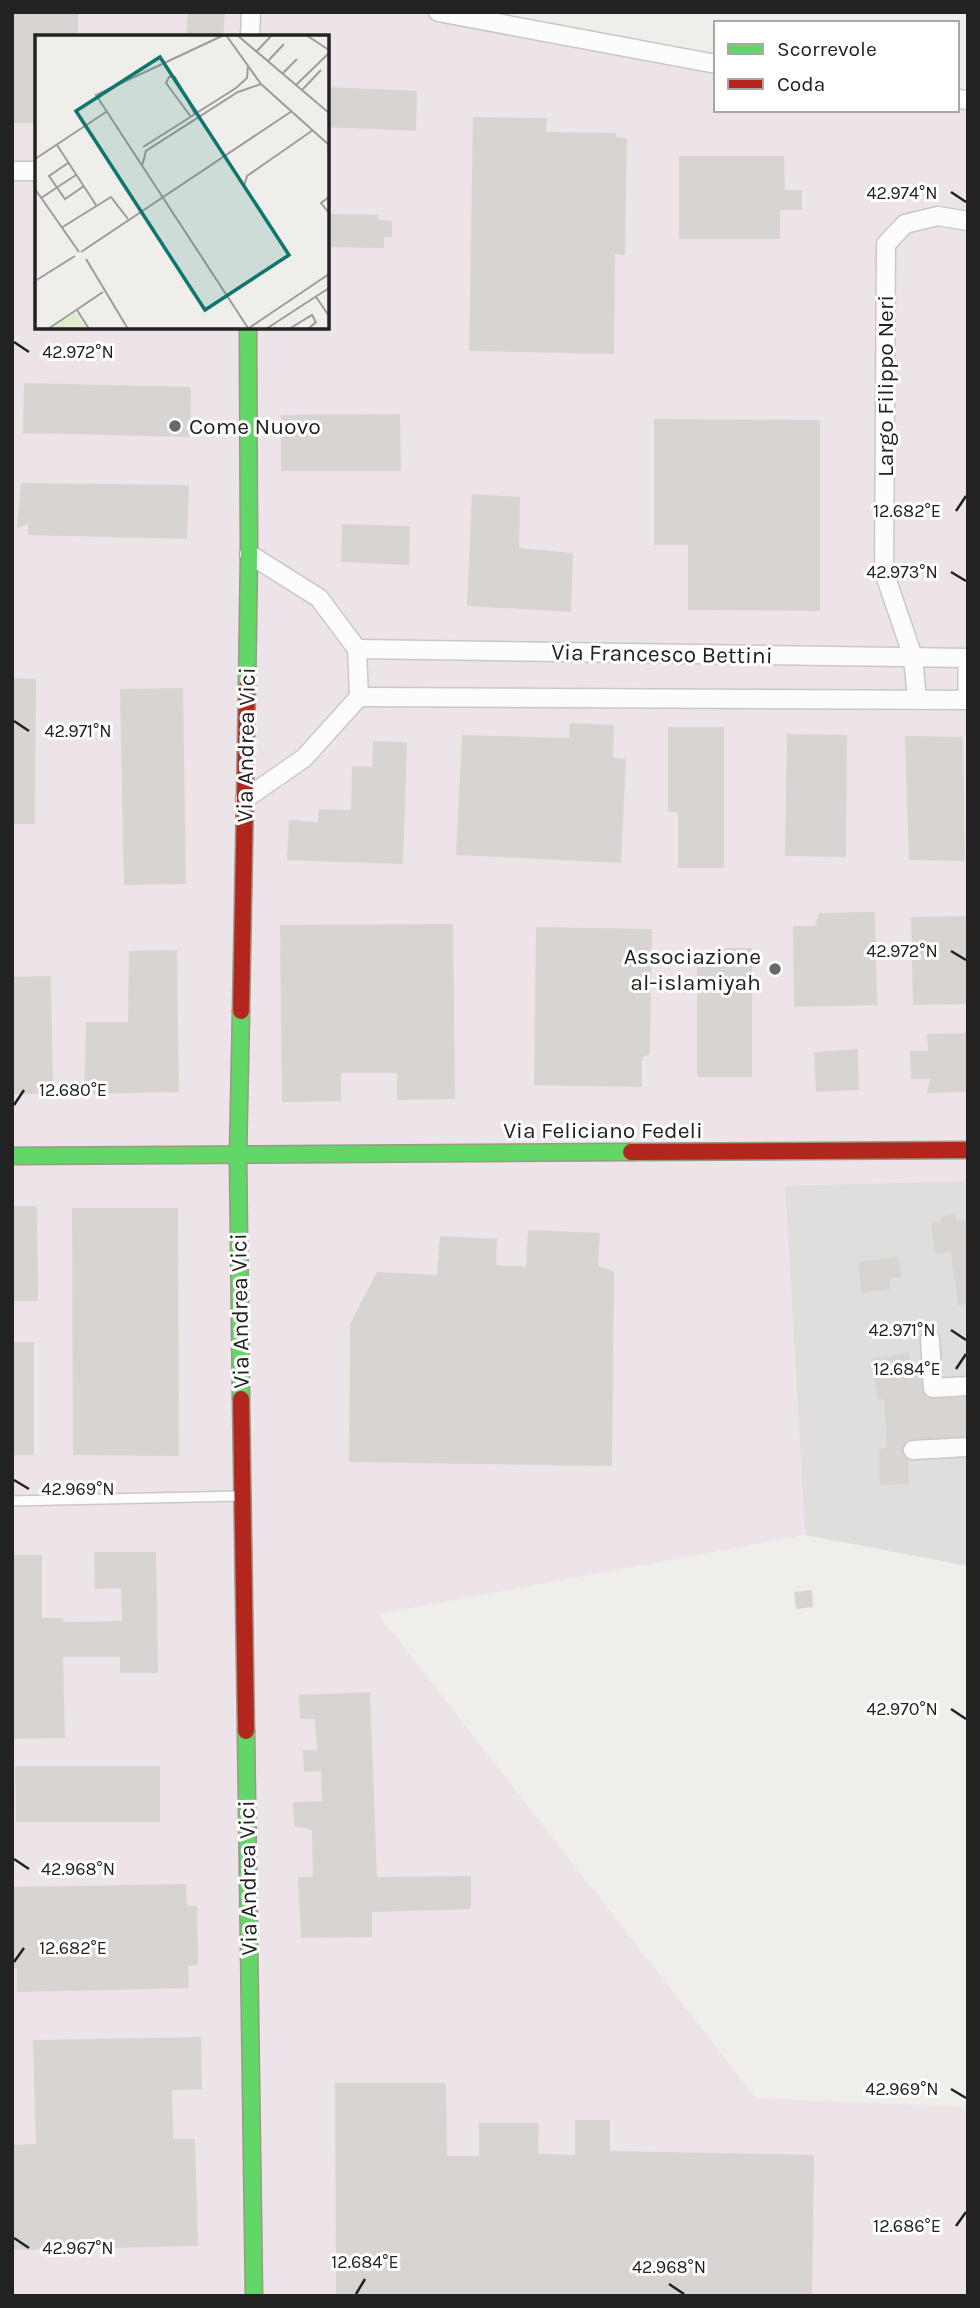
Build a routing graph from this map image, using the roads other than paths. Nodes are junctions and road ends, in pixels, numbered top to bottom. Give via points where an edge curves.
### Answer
1 (251, 12) edge
2 (438, 12) edge
3 (250, 35) edge
4 (714, 64) edge
5 (12, 171) edge
6 (35, 171) edge
7 (968, 221) edge
8 (248, 329) edge
9 (248, 554) junction
10 (357, 649) junction
11 (966, 655) edge
12 (913, 657) junction
13 (359, 697) junction
14 (917, 699) junction
15 (966, 700) edge
16 (245, 799) junction
17 (968, 1150) edge
18 (12, 1156) edge
19 (238, 1156) junction
20 (930, 1339) dead end
21 (968, 1386) edge
22 (968, 1447) edge
23 (913, 1450) dead end
24 (243, 1496) junction
25 (12, 1501) edge
26 (254, 2296) edge

1 - 3 street
2 - 4 street
5 - 6 street
7 - 12 street, Largo Filippo Neri via 939,216 905,224 886,244 884,572
8 - 9 street, Via Andrea Vici
9 - 10 street via 319,598
9 - 16 street, Via Andrea Vici
10 - 12 street, Via Francesco Bettini
10 - 13 street
11 - 12 street, Via Francesco Bettini
11 - 15 lane
12 - 14 street, Largo Filippo Neri
13 - 14 street, Via Francesco Bettini
13 - 16 street via 304,758
14 - 15 street, Via Francesco Bettini
16 - 19 street, Via Andrea Vici
17 - 19 street, Via Feliciano Fedeli
18 - 19 street, Via Feliciano Fedeli
19 - 24 street, Via Andrea Vici
20 - 21 street via 933,1388
22 - 23 street
24 - 25 lane
24 - 26 street, Via Andrea Vici

